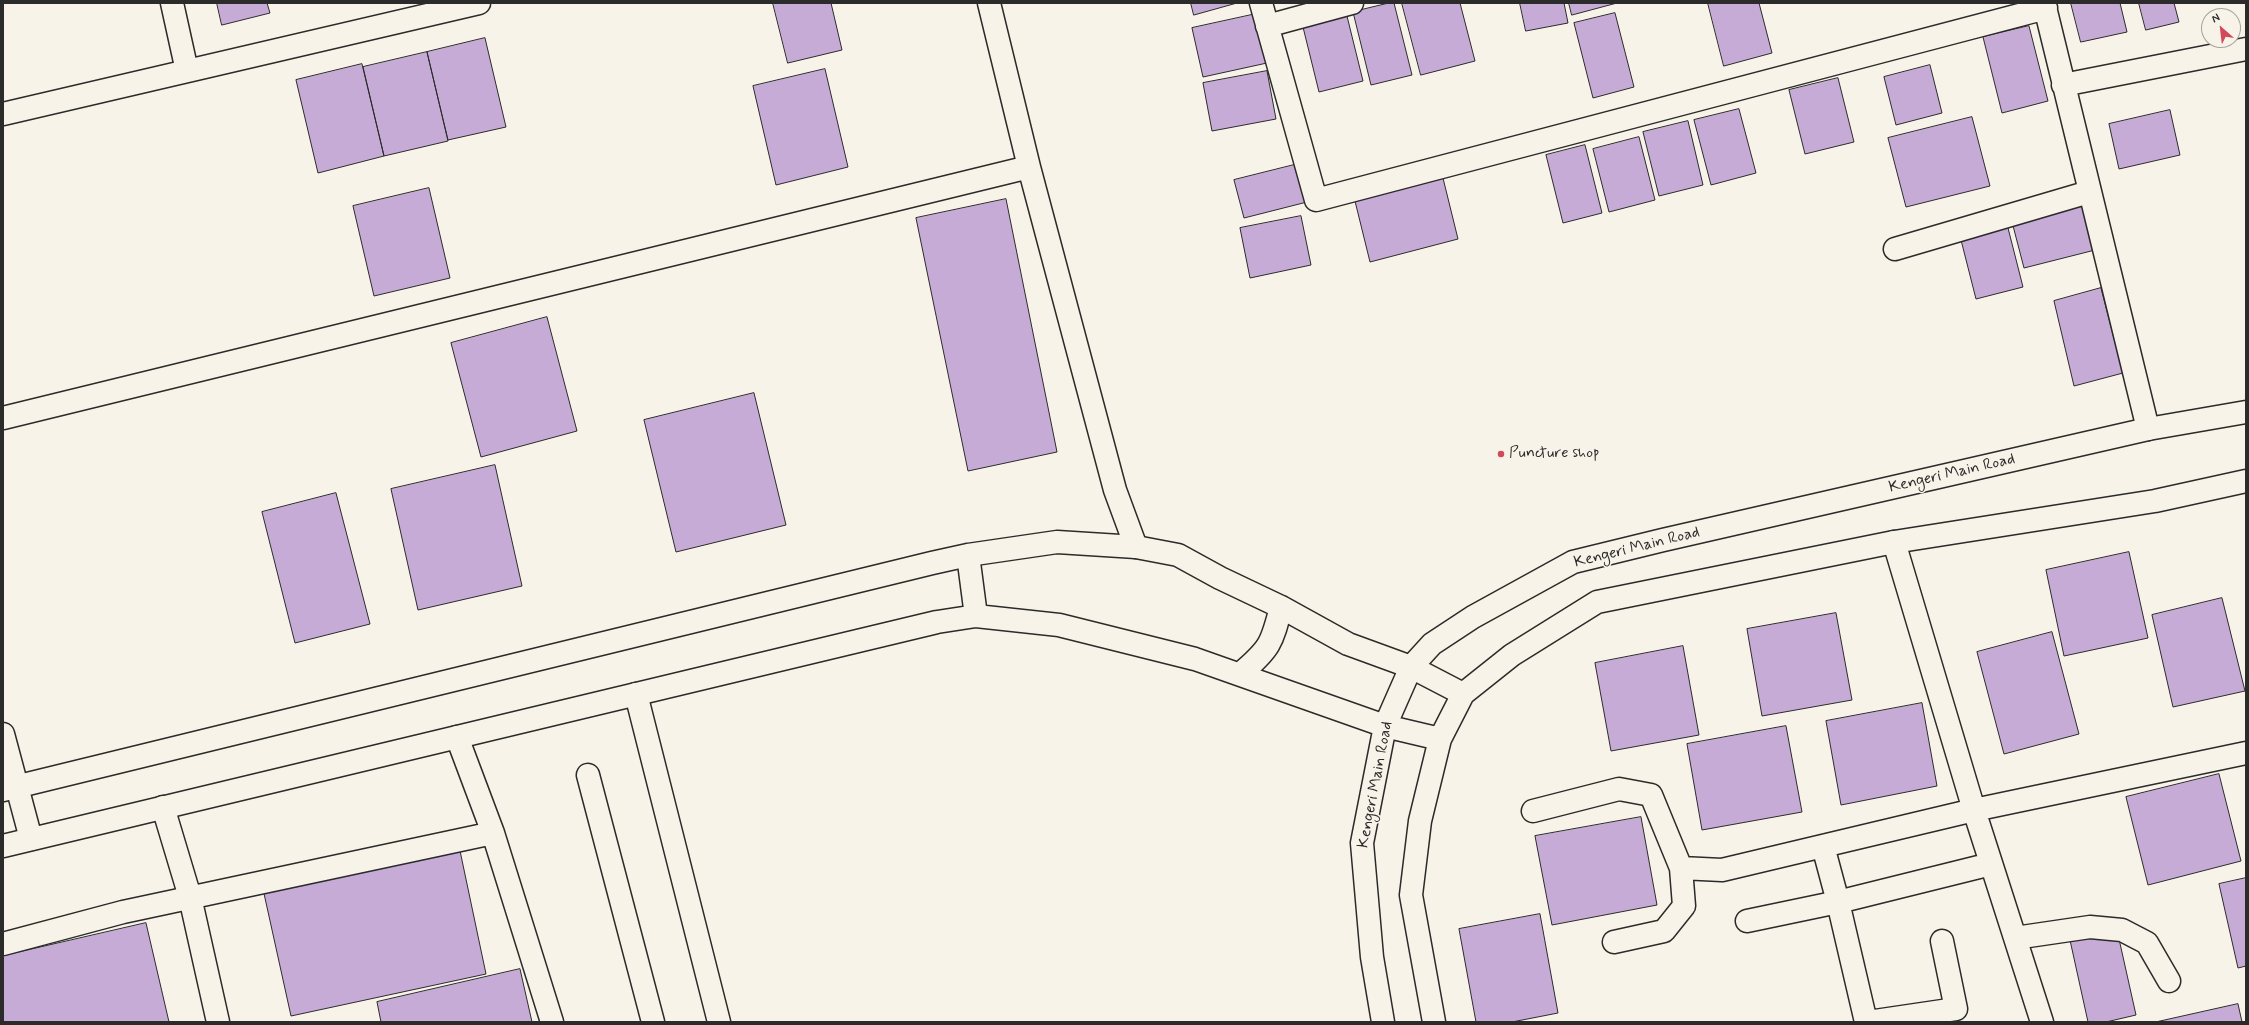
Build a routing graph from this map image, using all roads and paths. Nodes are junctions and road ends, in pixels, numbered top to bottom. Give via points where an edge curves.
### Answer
1 (172, 3) edge
2 (479, 3) edge
3 (989, 3) edge
4 (1261, 3) edge
5 (1352, 3) edge
6 (2045, 6) edge
7 (443, 7) edge
8 (1267, 26) junction
9 (2246, 49) edge
10 (187, 71) junction
11 (2063, 85) junction
12 (3, 114) edge
13 (1029, 167) junction
14 (2089, 192) junction
15 (1895, 249) dead end
16 (2246, 412) edge
17 (3, 418) edge
18 (2148, 429) junction
19 (2246, 481) edge
20 (1894, 542) junction
21 (1136, 547) junction
22 (968, 555) junction
23 (1281, 607) junction
24 (976, 616) junction
25 (1411, 668) junction
26 (1240, 674) junction
27 (636, 694) junction
28 (1463, 694) junction
29 (1385, 726) junction
30 (3, 734) edge
31 (457, 737) junction
32 (1440, 739) junction
33 (2246, 753) edge
34 (588, 776) dead end
35 (10, 788) edge
36 (162, 807) junction
37 (1974, 810) junction
38 (1532, 811) dead end
39 (493, 833) junction
40 (31, 839) junction
41 (3, 846) edge
42 (1823, 846) junction
43 (1991, 864) junction
44 (1681, 868) junction
45 (190, 897) junction
46 (1838, 902) junction
47 (1747, 921) dead end
48 (2015, 938) junction
49 (1942, 941) dead end
50 (1614, 942) dead end
51 (3, 944) edge
52 (2169, 981) dead end
53 (218, 1022) edge
54 (552, 1022) edge
55 (653, 1022) edge
56 (719, 1022) edge
57 (1383, 1022) edge
58 (1434, 1022) edge
59 (1867, 1022) edge
60 (2042, 1022) edge

1 - 10 street
2 - 7 street
3 - 13 street
4 - 8 street
5 - 8 street
6 - 8 street via 1316,200
6 - 11 street
7 - 10 street
9 - 11 street
10 - 12 street
11 - 14 street
13 - 17 street
13 - 21 street via 1115,490
14 - 15 street
14 - 18 street
16 - 18 street, Kengeri Main Road
18 - 25 street, Kengeri Main Road via 1573,562 1472,617 1432,644
19 - 20 street via 2155,501
20 - 28 street via 1597,602 1512,655
20 - 37 street
21 - 22 street via 1057,542
21 - 23 street via 1178,555
22 - 24 street
22 - 35 street
23 - 25 street via 1348,644
23 - 26 street via 1273,637 1262,656
24 - 26 street via 1059,625 1174,653
24 - 27 street via 937,622
25 - 28 street
25 - 29 street, Kengeri Main Road
26 - 29 street
27 - 31 street
27 - 56 street
28 - 32 street
29 - 32 street
29 - 57 street, Kengeri Main Road via 1362,843 1372,957
30 - 35 street
31 - 36 street
31 - 39 street
32 - 58 street via 1420,821 1411,895
33 - 37 street
34 - 55 street
35 - 40 street
36 - 40 street
36 - 45 street
37 - 42 street
37 - 43 street
38 - 44 street via 1619,789 1651,795
39 - 45 street
39 - 54 street
40 - 41 street
42 - 44 street via 1722,870
42 - 46 street
43 - 46 street
43 - 48 street
44 - 50 street via 1684,906 1664,931
45 - 51 street
45 - 53 street
46 - 47 street
46 - 59 street
48 - 52 street via 2090,927 2122,930 2147,943
48 - 60 street
49 - 59 street via 1956,1009

